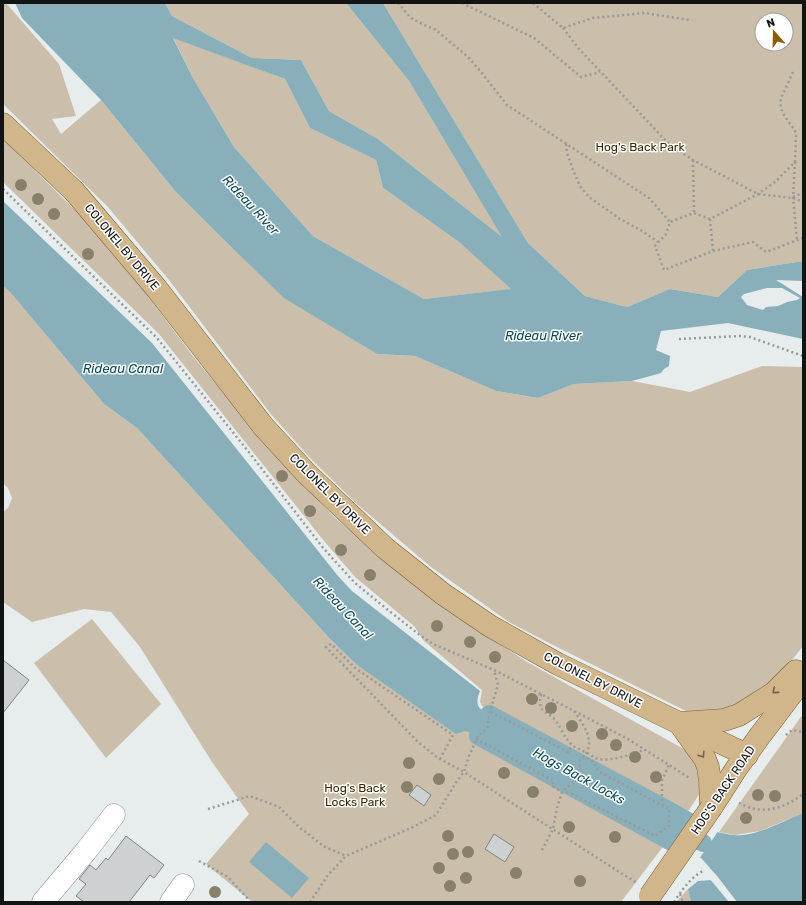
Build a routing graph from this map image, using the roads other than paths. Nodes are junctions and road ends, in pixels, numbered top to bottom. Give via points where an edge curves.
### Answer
1 (3, 124) edge
2 (803, 664) edge
3 (803, 680) edge
4 (679, 723) junction
5 (747, 754) junction
6 (711, 808) junction
7 (114, 815) dead end
8 (645, 894) edge
9 (43, 902) edge

1 - 4 main road, COLONEL BY DRIVE via 74,191 158,289 263,426 306,473 385,548 443,594 490,626 558,664
2 -> 4 main road via 774,693 739,715 724,720
3 - 5 main road, HOG'S BACK ROAD
4 - 5 main road, COLONEL BY DRIVE
4 -> 6 main road via 705,759 710,780
5 - 6 main road, HOG'S BACK ROAD
6 - 8 main road, HOG'S BACK ROAD, bridge
7 - 9 lane

